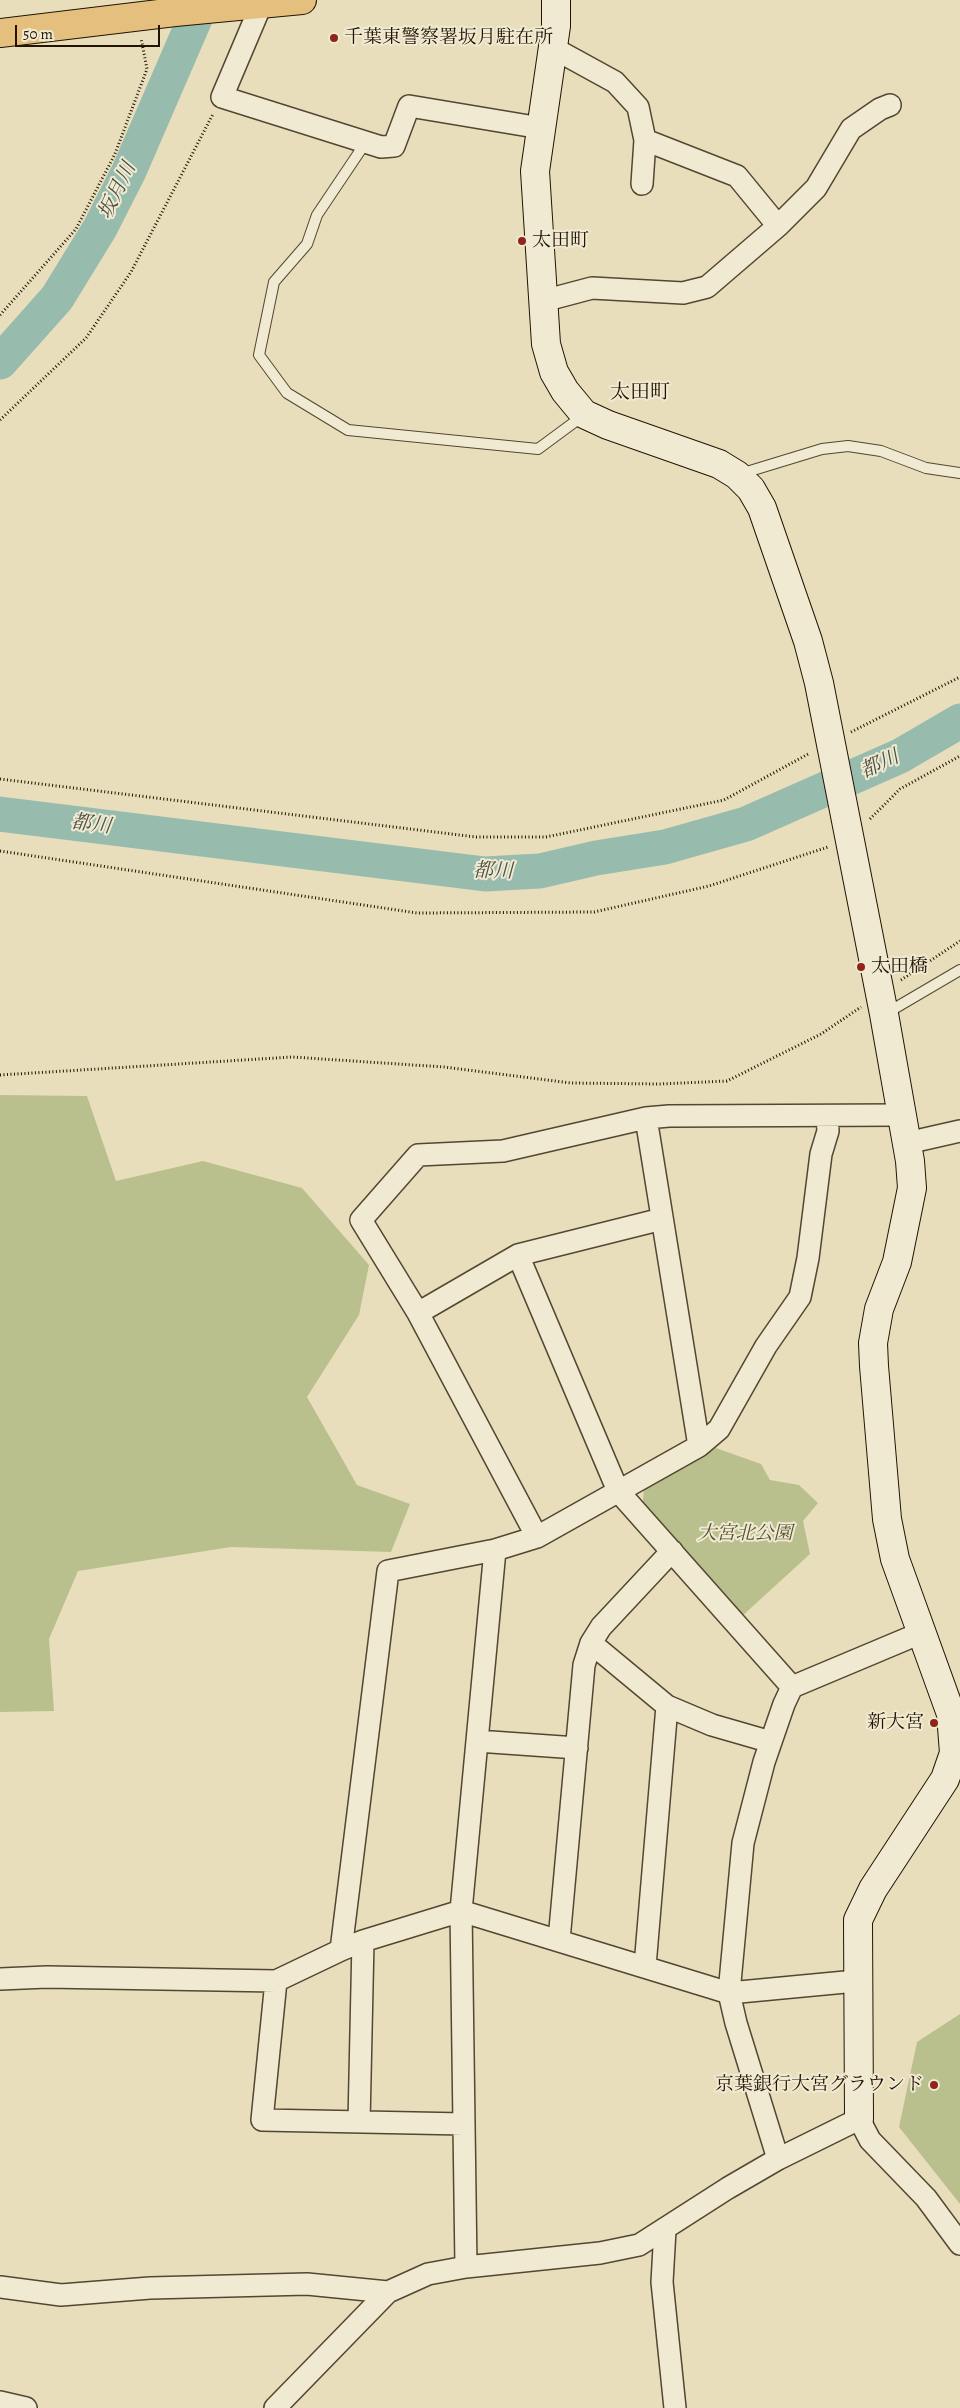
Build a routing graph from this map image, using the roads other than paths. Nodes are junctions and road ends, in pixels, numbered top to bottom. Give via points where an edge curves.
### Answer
1 (302, 0) edge
2 (556, 0) edge
3 (261, 5) junction
4 (0, 33) edge
5 (553, 48) junction
6 (890, 105) dead end
7 (541, 128) junction
8 (644, 140) junction
9 (366, 142) junction
10 (642, 184) dead end
11 (778, 226) junction
12 (543, 301) junction
13 (584, 414) junction
14 (960, 473) edge
15 (737, 476) junction
16 (960, 970) edge
17 (882, 1004) junction
18 (902, 1115) junction
19 (828, 1116) junction
20 (646, 1118) junction
21 (960, 1131) edge
22 (907, 1143) junction
23 (662, 1219) junction
24 (518, 1255) junction
25 (418, 1312) junction
26 (699, 1446) junction
27 (618, 1491) junction
28 (537, 1537) junction
29 (495, 1550) junction
30 (672, 1551) junction
31 (923, 1632) junction
32 (591, 1643) junction
33 (792, 1687) junction
34 (668, 1706) junction
35 (477, 1741) junction
36 (771, 1742) junction
37 (577, 1748) junction
38 (461, 1911) junction
39 (559, 1940) junction
40 (363, 1941) junction
41 (341, 1950) junction
42 (645, 1966) junction
43 (0, 1979) edge
44 (276, 1981) junction
45 (856, 1981) junction
46 (729, 1993) junction
47 (858, 2119) junction
48 (359, 2122) junction
49 (464, 2124) junction
50 (778, 2159) junction
51 (665, 2230) junction
52 (960, 2244) edge
53 (466, 2267) junction
54 (0, 2287) edge
55 (388, 2292) junction
56 (0, 2402) edge
57 (26, 2408) edge
58 (275, 2408) edge
59 (675, 2408) edge

1 - 3 highway
2 - 5 street
3 - 4 highway
3 - 9 street via 222,97
5 - 7 street
5 - 8 street via 615,82 638,107
6 - 11 street via 851,130 816,188
7 - 9 street via 409,106 394,146 381,147
7 - 12 street via 535,171
8 - 10 street
8 - 11 street via 736,176
9 - 13 lane via 318,215 307,244 274,282 260,354 287,393 348,430 538,449
11 - 12 street via 706,287 683,292 592,288
12 - 13 street via 546,344 554,372
13 - 15 street via 720,464
14 - 15 lane via 926,468 881,451 848,446 822,449
15 - 17 street via 751,489 762,508 808,641
16 - 17 lane
17 - 18 street
18 - 19 street
18 - 22 street
19 - 20 street
19 - 26 street via 800,1297 766,1346 719,1429
20 - 23 street
20 - 25 street via 503,1151 418,1155 360,1220
21 - 22 street
22 - 31 street via 912,1188 897,1262 879,1309 874,1366 890,1535 895,1559
23 - 24 street
23 - 26 street
24 - 25 street
24 - 27 street
25 - 28 street
26 - 27 street
27 - 28 street
27 - 30 street
28 - 29 street
29 - 35 street
29 - 41 street via 388,1571
30 - 32 street via 601,1627
30 - 33 street
31 - 33 street
31 - 45 street via 951,1714 954,1753 945,1779 873,1889 858,1920
32 - 34 street
32 - 37 street via 584,1665
33 - 36 street
34 - 36 street via 712,1725
34 - 42 street
35 - 37 street
35 - 38 street
36 - 46 street via 743,1842
37 - 39 street
38 - 39 street
38 - 40 street
38 - 49 street
39 - 42 street
40 - 41 street
40 - 48 street
41 - 44 street
42 - 46 street
43 - 44 street
44 - 48 street via 262,2120
45 - 46 street
45 - 47 street
46 - 50 street
47 - 50 street
47 - 52 street via 870,2140 926,2198
48 - 49 street
49 - 53 street
50 - 51 street
51 - 53 street via 639,2245 600,2253
51 - 59 street via 662,2282
53 - 55 street via 428,2274
54 - 55 street via 61,2294 307,2284
55 - 58 street
56 - 57 street

